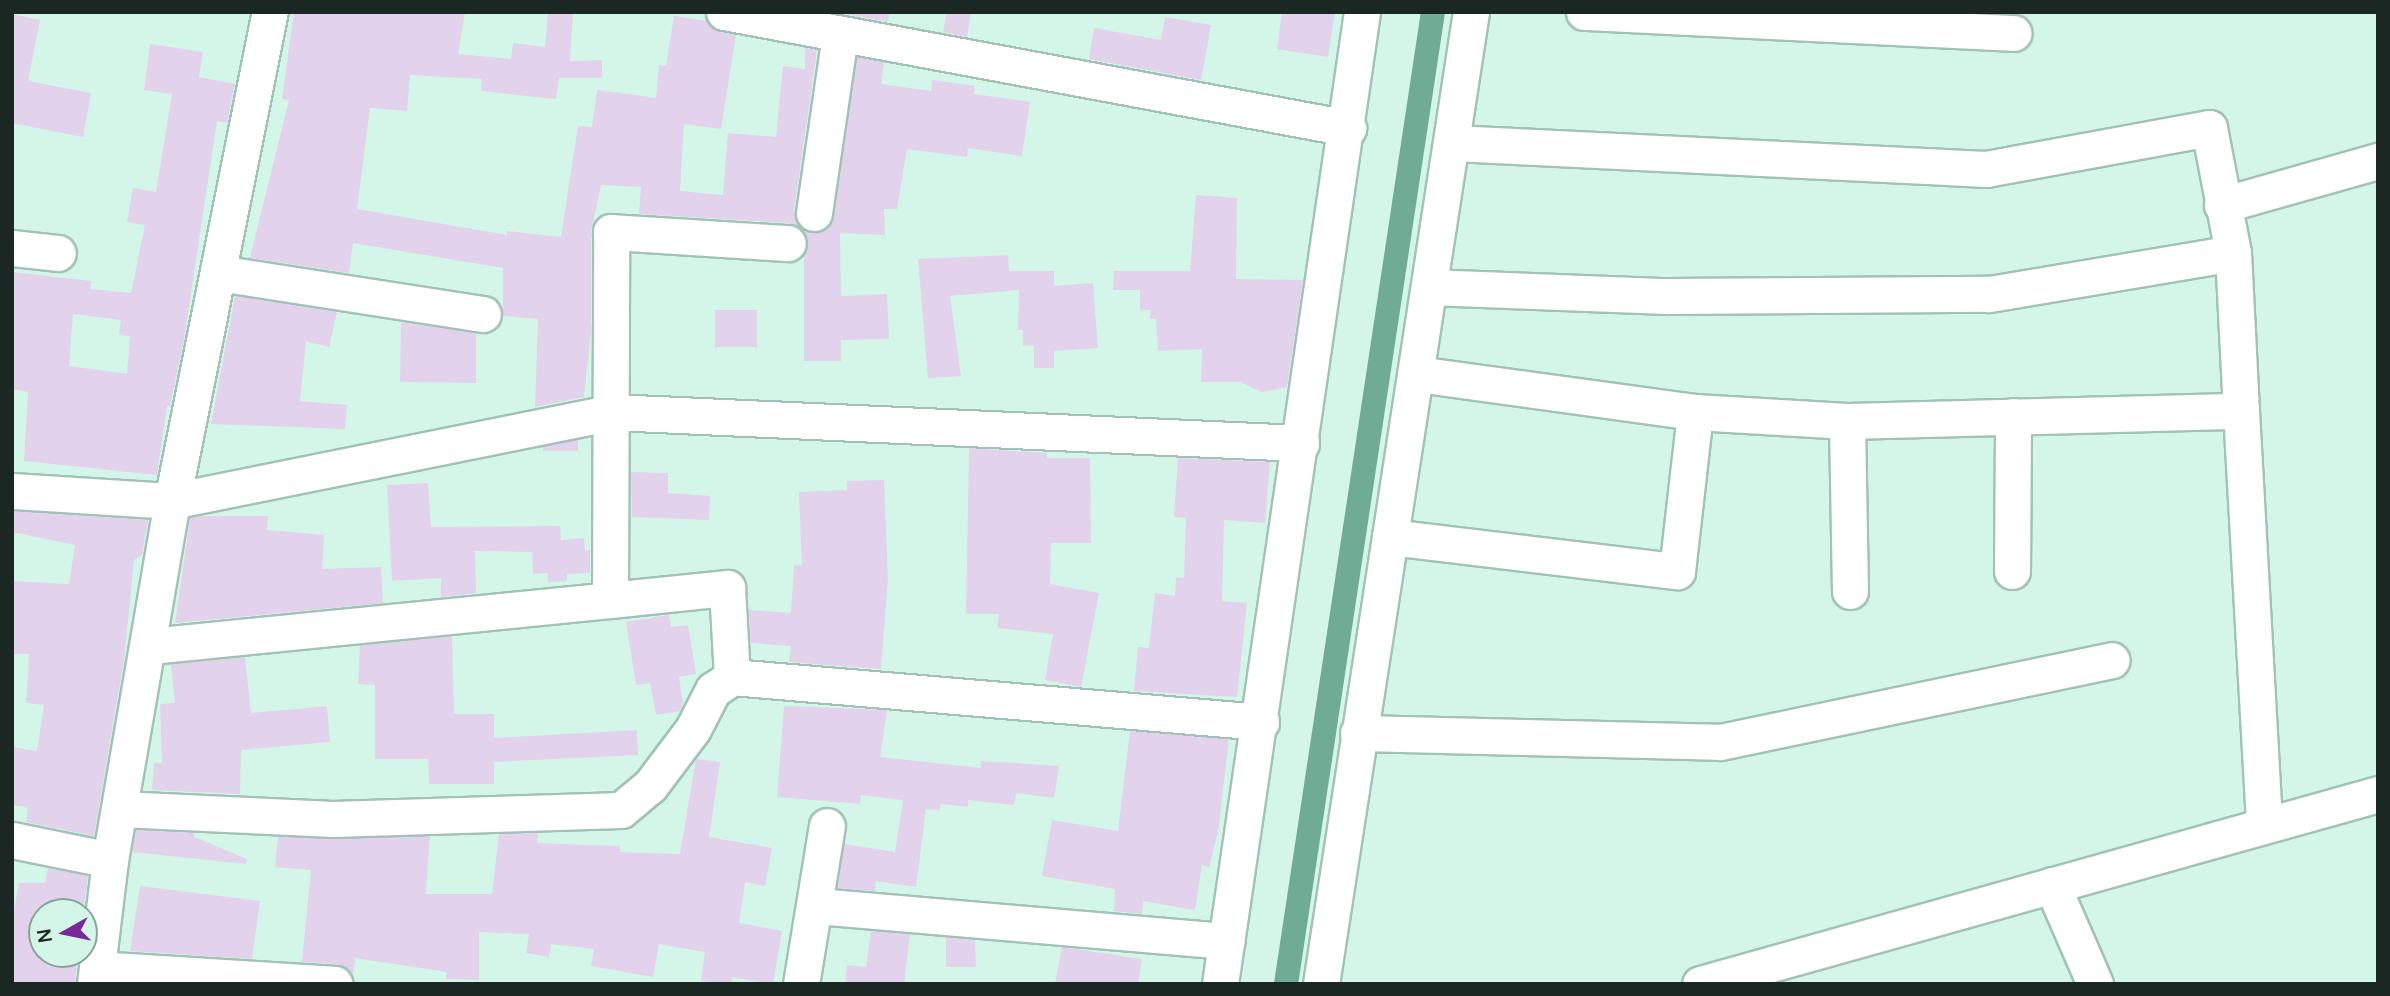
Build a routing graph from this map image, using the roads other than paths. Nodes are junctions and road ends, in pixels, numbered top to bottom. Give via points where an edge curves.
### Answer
1 (270, 12) edge
2 (724, 12) edge
3 (1362, 12) edge
4 (1471, 12) edge
5 (1584, 12) edge
6 (2013, 33) dead end
7 (840, 34) junction
8 (1348, 128) junction
9 (1453, 143) junction
10 (2378, 161) edge
11 (2222, 205) junction
12 (814, 213) dead end
13 (788, 243) dead end
14 (12, 248) edge
15 (58, 253) dead end
16 (2233, 253) junction
17 (218, 273) junction
18 (1429, 287) junction
19 (483, 314) dead end
20 (1417, 374) junction
21 (2241, 411) junction
22 (612, 412) junction
23 (1695, 412) junction
24 (2013, 416) junction
25 (1847, 421) junction
26 (1301, 443) junction
27 (12, 491) edge
28 (172, 501) junction
29 (1390, 537) junction
30 (2012, 571) dead end
31 (1850, 591) dead end
32 (610, 600) junction
33 (150, 646) junction
34 (2111, 660) dead end
35 (732, 677) junction
36 (1261, 722) junction
37 (1358, 733) junction
38 (2378, 794) edge
39 (120, 809) junction
40 (2264, 823) junction
41 (827, 826) dead end
42 (12, 840) edge
43 (110, 860) junction
44 (2052, 885) junction
45 (817, 906) junction
46 (1227, 941) junction
47 (96, 976) edge
48 (335, 984) edge
49 (802, 984) edge
50 (1220, 984) edge
51 (1321, 984) edge
52 (1700, 984) edge
53 (2095, 984) edge

1 - 17 street
2 - 7 street
3 - 8 street
4 - 9 street
5 - 6 street
7 - 8 street
7 - 12 street
8 - 26 street
9 - 11 street via 1986,169 2209,128
9 - 18 street
10 - 11 street
11 - 16 street
13 - 22 street via 611,232
14 - 15 street
16 - 18 street via 1989,294 1667,296
16 - 21 street
17 - 19 street
17 - 28 street
18 - 20 street
20 - 23 street
20 - 29 street
21 - 24 street
21 - 40 street
22 - 26 street
22 - 28 street
22 - 32 street
23 - 25 street
23 - 29 street via 1677,571
24 - 25 street
24 - 30 street
25 - 31 street
26 - 36 street
27 - 28 street
28 - 33 street
29 - 37 street
32 - 33 street
32 - 35 street via 727,588
33 - 39 street
34 - 37 street via 1720,742
35 - 36 street
35 - 39 street via 713,690 693,729 650,786 621,810 293,819
36 - 46 street
37 - 51 street
38 - 40 street
39 - 43 street
40 - 44 street
41 - 45 street
42 - 43 street
43 - 47 street
44 - 52 street
44 - 53 street
45 - 46 street
45 - 49 street
46 - 50 street
47 - 48 street

